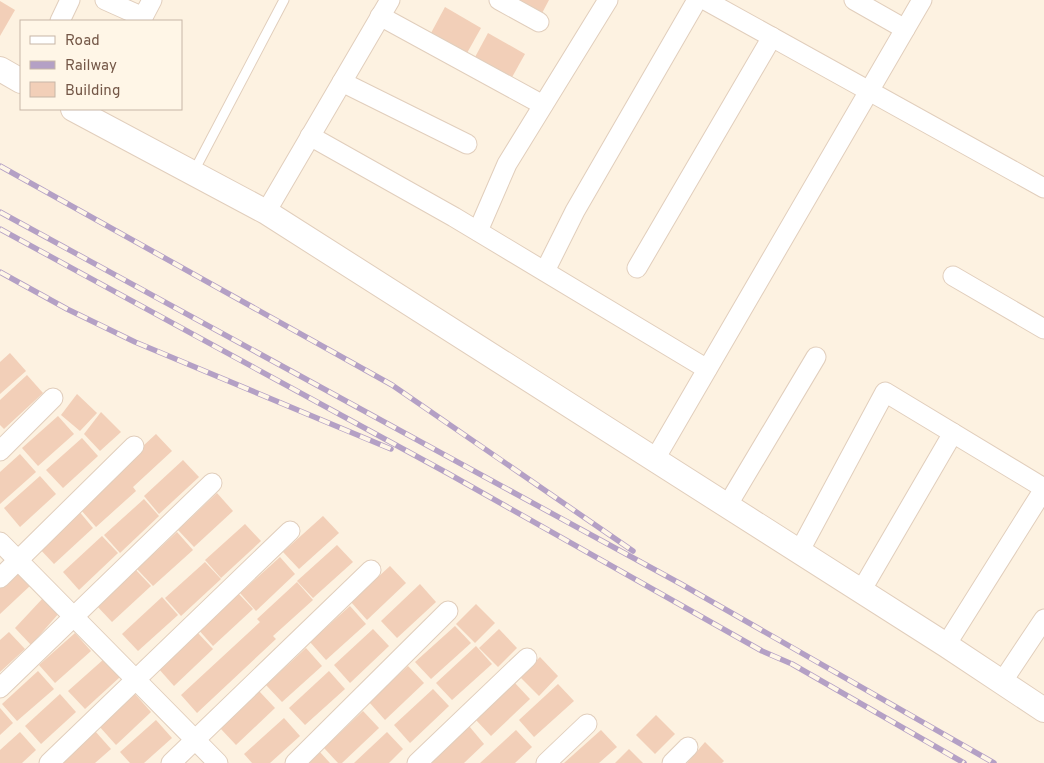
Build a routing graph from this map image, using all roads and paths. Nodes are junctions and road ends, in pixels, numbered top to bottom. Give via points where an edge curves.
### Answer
1 (70, 0) edge
2 (105, 0) edge
3 (152, 0) edge
4 (284, 0) edge
5 (390, 0) edge
6 (498, 0) edge
7 (608, 0) edge
8 (697, 0) edge
9 (705, 0) edge
10 (854, 0) edge
11 (922, 0) edge
12 (380, 16) junction
13 (142, 19) edge
14 (60, 20) edge
15 (539, 22) dead end
16 (905, 29) junction
17 (772, 37) junction
18 (0, 69) edge
19 (20, 80) edge
20 (342, 82) junction
21 (870, 90) junction
22 (543, 105) junction
23 (88, 112) edge
24 (310, 136) junction
25 (467, 144) dead end
26 (193, 173) junction
27 (1044, 188) edge
28 (266, 212) junction
29 (478, 231) junction
30 (637, 268) dead end
31 (545, 271) junction
32 (953, 276) dead end
33 (1044, 330) edge
34 (816, 357) dead end
35 (707, 369) junction
36 (53, 398) dead end
37 (953, 433) junction
38 (134, 446) dead end
39 (0, 451) edge
40 (655, 460) junction
41 (212, 483) dead end
42 (1044, 488) edge
43 (727, 506) junction
44 (290, 531) dead end
45 (0, 542) edge
46 (800, 552) junction
47 (19, 561) junction
48 (371, 570) dead end
49 (0, 578) edge
50 (861, 591) junction
51 (448, 611) dead end
52 (74, 618) junction
53 (1044, 619) edge
54 (946, 645) junction
55 (527, 658) dead end
56 (135, 679) junction
57 (1002, 682) junction
58 (0, 688) edge
59 (1044, 710) edge
60 (587, 724) dead end
61 (195, 739) junction
62 (688, 747) dead end
63 (49, 763) edge
64 (171, 763) edge
65 (218, 763) edge
66 (296, 763) edge
67 (417, 763) edge
68 (546, 763) edge
69 (672, 763) edge

1 - 14 street
2 - 13 street
3 - 13 street
4 - 26 lane
5 - 12 street
6 - 15 street
7 - 22 street
8 - 31 street via 575,212
9 - 17 street
10 - 16 street
11 - 16 street
12 - 20 street
12 - 22 street
16 - 21 street
17 - 21 street
17 - 30 street
18 - 19 street
20 - 24 street
20 - 25 street
21 - 27 street
21 - 35 street
22 - 29 street via 507,164
23 - 26 street
24 - 28 street
24 - 29 street
26 - 28 street
28 - 40 street
29 - 31 street
31 - 35 street
32 - 33 street
34 - 43 street
35 - 40 street
36 - 39 street
37 - 42 street
37 - 46 street via 885,392
37 - 50 street
38 - 47 street
40 - 43 street
41 - 52 street
42 - 54 street
43 - 46 street
44 - 56 street
45 - 47 street
46 - 50 street
47 - 49 street
47 - 52 street
48 - 61 street
50 - 54 street
51 - 66 street
52 - 56 street
52 - 58 street
53 - 57 street
54 - 57 street
55 - 67 street
56 - 61 street
56 - 63 street
57 - 59 street
60 - 68 street
61 - 64 street
61 - 65 street
62 - 69 street

